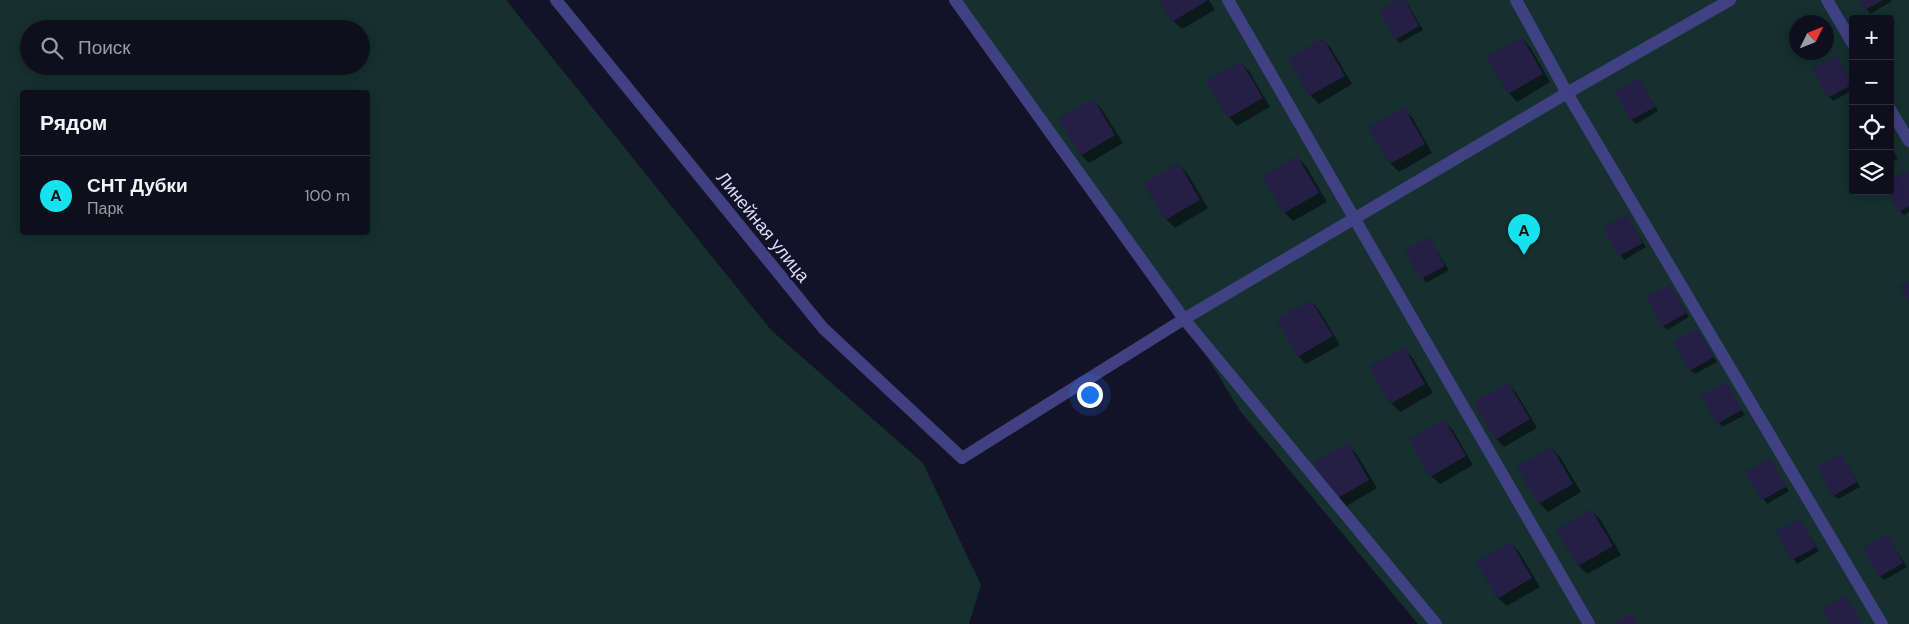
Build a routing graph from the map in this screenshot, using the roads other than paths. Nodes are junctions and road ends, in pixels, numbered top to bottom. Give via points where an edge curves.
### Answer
1 (556, 0) edge
2 (955, 0) edge
3 (1228, 0) edge
4 (1516, 0) edge
5 (1730, 0) edge
6 (1827, 0) edge
7 (1849, 37) edge
8 (1567, 92) junction
9 (1894, 116) edge
10 (1909, 141) edge
11 (1353, 218) junction
12 (1184, 319) junction
13 (1436, 624) edge
14 (1589, 624) edge
15 (1882, 624) edge

1 - 12 street, Линейная улица via 823,328 962,458
2 - 12 street
3 - 11 street
4 - 8 street
5 - 8 street
6 - 7 street
8 - 11 street
8 - 15 street
9 - 10 street
11 - 12 street
11 - 14 street
12 - 13 street

